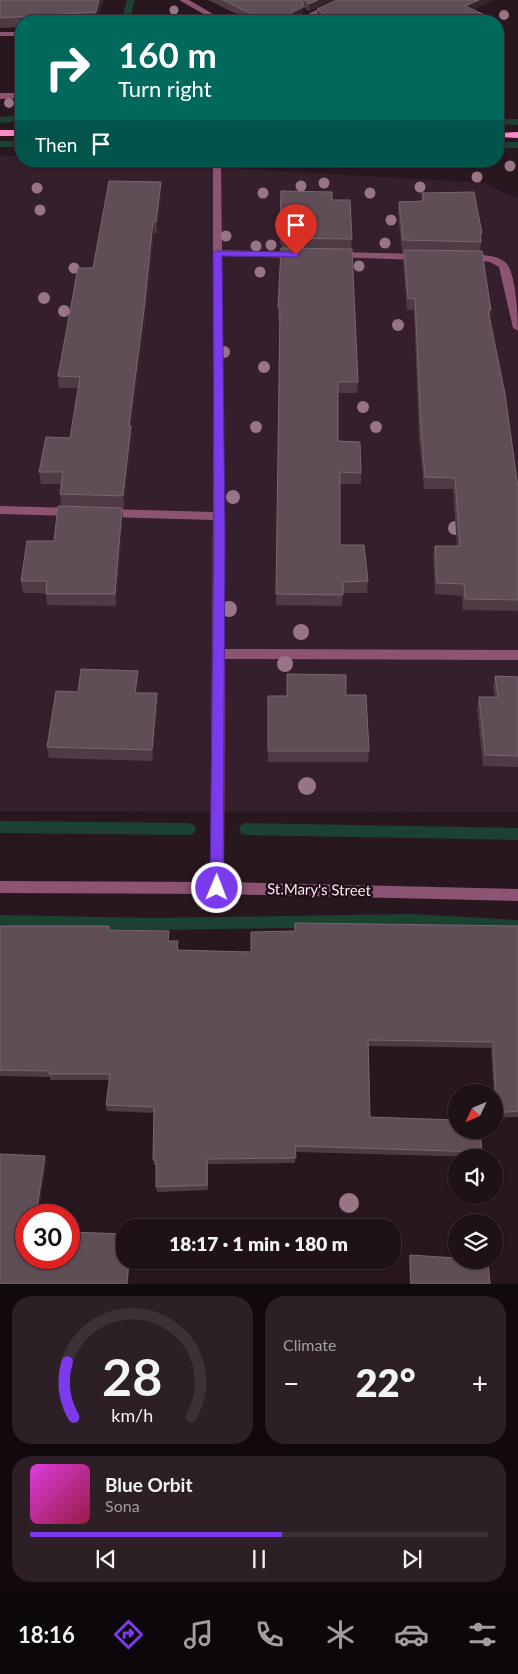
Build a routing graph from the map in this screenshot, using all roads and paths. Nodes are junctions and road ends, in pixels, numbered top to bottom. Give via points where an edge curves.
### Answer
1 (184, 0) edge
2 (344, 0) edge
3 (210, 15) edge
4 (310, 15) edge
5 (0, 34) edge
6 (15, 34) edge
7 (0, 96) edge
8 (15, 96) edge
9 (0, 133) edge
10 (15, 133) edge
11 (504, 135) edge
12 (518, 135) edge
13 (217, 167) edge
14 (218, 253) junction
15 (306, 255) edge
16 (325, 255) edge
17 (433, 257) edge
18 (452, 257) edge
19 (518, 328) edge
20 (0, 510) edge
21 (219, 516) junction
22 (219, 654) junction
23 (518, 655) edge
24 (0, 886) edge
25 (217, 888) junction
26 (518, 894) edge

1 - 3 street
2 - 4 street
5 - 6 street
7 - 8 street
9 - 10 main road
11 - 12 main road
13 - 14 street
14 - 15 street
14 - 21 street
16 - 17 street
18 - 19 street via 488,258 504,266
20 - 21 street
21 - 22 street
22 - 23 street
22 - 25 street
24 - 25 street, St.Mary's Street
25 - 26 street, St.Mary's Street

